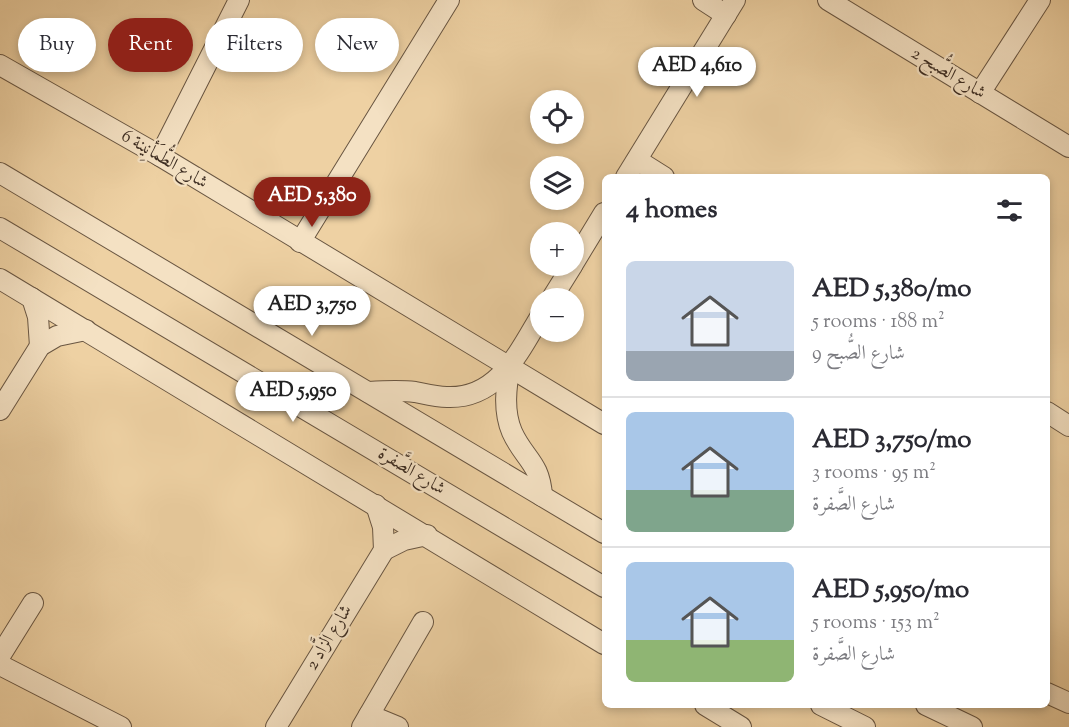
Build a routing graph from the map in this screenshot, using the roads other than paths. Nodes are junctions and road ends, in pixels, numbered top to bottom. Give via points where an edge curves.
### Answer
1 (239, 0) edge
2 (448, 0) edge
3 (703, 0) edge
4 (828, 0) edge
5 (1040, 0) edge
6 (731, 7) edge
7 (0, 64) edge
8 (980, 93) junction
9 (1069, 147) edge
10 (160, 156) junction
11 (632, 169) edge
12 (0, 173) edge
13 (652, 174) edge
14 (602, 216) edge
15 (0, 228) edge
16 (300, 242) junction
17 (584, 246) edge
18 (0, 279) edge
19 (32, 298) junction
20 (86, 330) junction
21 (530, 333) edge
22 (40, 346) junction
23 (510, 366) junction
24 (368, 392) junction
25 (0, 410) edge
26 (1050, 414) edge
27 (602, 423) edge
28 (1069, 426) edge
29 (542, 495) junction
30 (376, 505) junction
31 (602, 532) edge
32 (427, 535) junction
33 (384, 550) junction
34 (602, 586) edge
35 (33, 603) dead end
36 (423, 622) dead end
37 (602, 643) edge
38 (0, 656) edge
39 (0, 665) edge
40 (1050, 694) edge
41 (1069, 703) edge
42 (710, 708) edge
43 (827, 708) edge
44 (932, 708) edge
45 (365, 721) edge
46 (121, 727) edge
47 (276, 727) edge
48 (398, 727) edge
49 (741, 727) edge
50 (865, 727) edge
51 (972, 727) edge

1 - 10 street
2 - 16 street
3 - 6 street
4 - 8 street, شارع الصُّبح 2
5 - 8 street
6 - 11 street
7 - 10 street, شارع الطُّمَأنِينة 6
8 - 9 street, شارع الصُّبح 2
10 - 16 street, شارع الطُّمَأنِينة 6
11 - 13 street
12 - 24 street
14 - 17 street
15 - 34 street, شارع الصَّفرة
16 - 23 street, شارع الطُّمَأنِينة 6
18 - 19 street
19 - 20 street
19 - 22 street
20 - 22 street via 57,336
20 - 30 street
21 - 23 street
22 - 25 street
23 - 24 street via 482,389 458,397
23 - 27 street, شارع الطُّمَأنِينة 6
23 - 29 street via 506,392 508,419 538,472
24 - 29 street
26 - 28 street
29 - 31 street
30 - 32 street
30 - 33 street via 383,526
32 - 33 street
32 - 37 street
33 - 47 street, شارع الزَّاد 2
35 - 38 street
36 - 45 street
39 - 46 street
40 - 41 street
42 - 49 street
43 - 50 street
44 - 51 street
45 - 48 street

